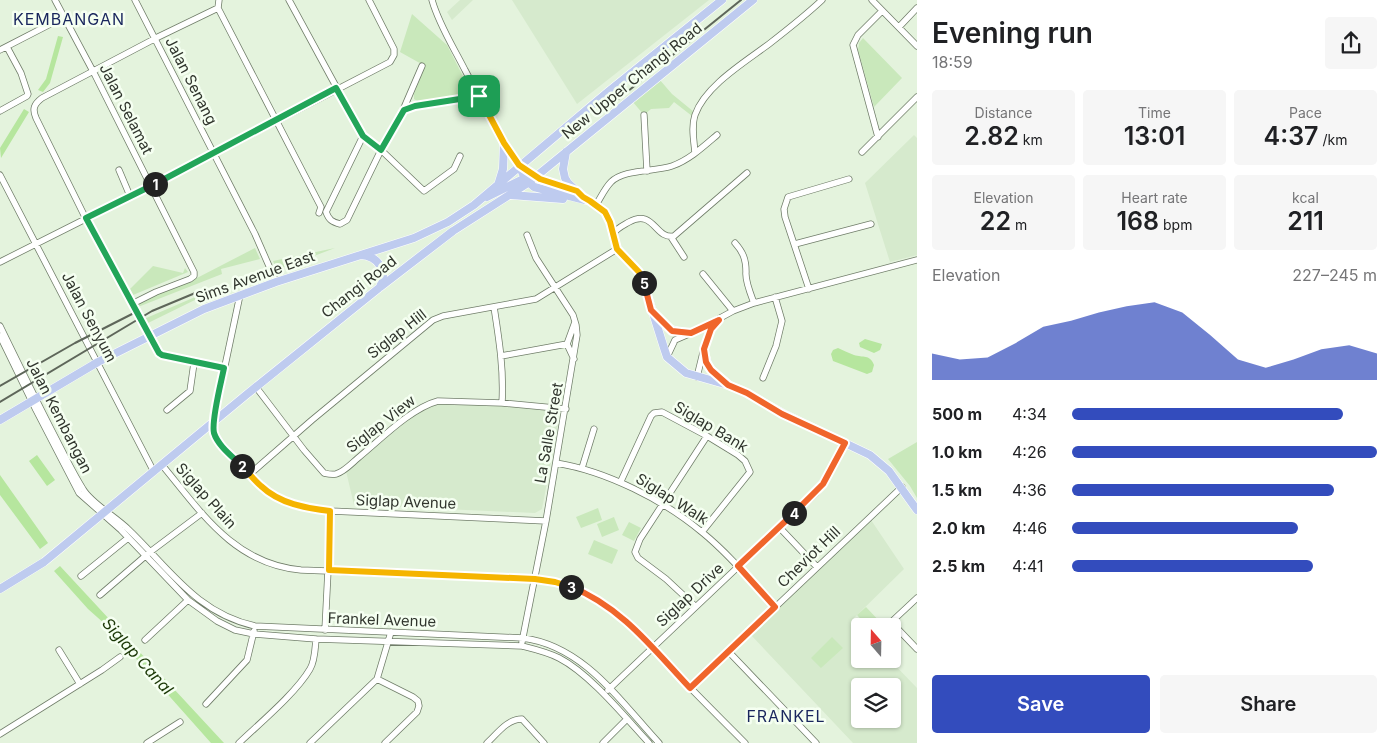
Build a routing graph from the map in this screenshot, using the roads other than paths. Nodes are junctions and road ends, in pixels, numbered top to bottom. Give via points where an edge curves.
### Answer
1 (55, 0) edge
2 (135, 0) edge
3 (219, 0) edge
4 (289, 0) edge
5 (369, 0) edge
6 (432, 0) edge
7 (722, 0) edge
8 (754, 0) edge
9 (822, 0) edge
10 (872, 0) edge
11 (218, 8) junction
12 (917, 8) edge
13 (882, 11) junction
14 (64, 17) junction
15 (898, 27) junction
16 (155, 38) junction
17 (8, 46) junction
18 (917, 46) edge
19 (0, 50) edge
20 (422, 66) dead end
21 (93, 72) junction
22 (336, 88) junction
23 (479, 96) junction
24 (917, 97) edge
25 (404, 110) junction
26 (0, 111) edge
27 (644, 115) dead end
28 (276, 120) junction
29 (717, 135) dead end
30 (363, 136) junction
31 (878, 137) junction
32 (504, 143) junction
33 (381, 150) junction
34 (566, 152) junction
35 (862, 152) dead end
36 (695, 153) junction
37 (214, 154) junction
38 (460, 156) dead end
39 (519, 165) junction
40 (119, 170) dead end
41 (647, 171) junction
42 (747, 173) dead end
43 (0, 175) edge
44 (536, 176) junction
45 (849, 179) dead end
46 (526, 181) junction
47 (498, 184) junction
48 (151, 186) junction
49 (577, 191) junction
50 (511, 195) junction
51 (130, 196) junction
52 (590, 202) junction
53 (474, 204) junction
54 (322, 213) junction
55 (86, 218) junction
56 (871, 224) dead end
57 (612, 234) junction
58 (527, 235) dead end
59 (671, 237) junction
60 (735, 242) dead end
61 (35, 244) junction
62 (795, 244) junction
63 (616, 250) junction
64 (359, 255) junction
65 (684, 256) dead end
66 (917, 260) edge
67 (0, 262) edge
68 (703, 274) dead end
69 (276, 282) junction
70 (556, 287) junction
71 (379, 288) junction
72 (809, 289) junction
73 (240, 295) junction
74 (775, 297) junction
75 (132, 304) junction
76 (754, 304) junction
77 (494, 307) junction
78 (651, 310) junction
79 (733, 311) junction
80 (575, 321) junction
81 (0, 326) edge
82 (709, 327) junction
83 (691, 333) junction
84 (150, 335) junction
85 (0, 336) edge
86 (567, 344) junction
87 (704, 349) junction
88 (501, 356) junction
89 (667, 357) junction
90 (574, 359) junction
91 (98, 362) junction
92 (194, 363) junction
93 (224, 368) junction
94 (697, 377) junction
95 (764, 378) dead end
96 (728, 385) junction
97 (256, 387) junction
98 (34, 400) junction
99 (502, 403) junction
100 (566, 409) junction
101 (167, 410) dead end
102 (0, 420) edge
103 (214, 423) junction
104 (594, 429) dead end
105 (293, 436) junction
106 (707, 436) junction
107 (844, 442) junction
108 (556, 463) junction
109 (162, 465) junction
110 (582, 468) junction
111 (154, 472) junction
112 (250, 474) junction
113 (621, 481) junction
114 (902, 487) junction
115 (662, 505) junction
116 (917, 510) edge
117 (330, 511) junction
118 (104, 512) junction
119 (202, 513) junction
120 (546, 521) junction
121 (780, 528) junction
122 (702, 532) junction
123 (128, 538) junction
124 (148, 554) junction
125 (738, 566) junction
126 (817, 567) junction
127 (329, 570) junction
128 (81, 576) dead end
129 (535, 579) junction
130 (0, 589) edge
131 (100, 595) dead end
132 (917, 598) edge
133 (188, 600) junction
134 (695, 606) junction
135 (775, 607) junction
136 (896, 618) edge
137 (255, 626) junction
138 (325, 630) junction
139 (391, 632) junction
140 (901, 632) edge
141 (254, 634) junction
142 (523, 638) junction
143 (316, 639) junction
144 (145, 640) dead end
145 (389, 641) junction
146 (522, 646) junction
147 (652, 648) junction
148 (917, 649) edge
149 (59, 650) dead end
150 (728, 651) junction
151 (120, 656) dead end
152 (377, 679) junction
153 (80, 684) junction
154 (609, 688) junction
155 (690, 688) junction
156 (603, 695) junction
157 (206, 704) dead end
158 (627, 719) junction
159 (180, 722) dead end
160 (0, 734) edge
161 (147, 743) edge
162 (240, 743) edge
163 (310, 743) edge
164 (385, 743) edge
165 (487, 743) edge
166 (544, 743) edge
167 (603, 743) edge
168 (649, 743) edge
169 (659, 743) edge
170 (745, 743) edge
171 (816, 743) edge

1 - 14 street, Jalan Selamat
2 - 16 street, Jalan Senang
3 - 11 street
4 - 22 street
5 - 22 street via 394,49 394,57
6 - 23 street via 438,18
7 - 39 main road, New Upper Changi Road
8 - 34 main road, New Upper Changi Road
9 - 36 street via 715,85 695,115
10 - 13 street
11 - 16 street
11 - 28 street
12 - 15 street
13 - 15 street
13 - 31 street via 858,35 853,45
14 - 17 street
14 - 21 street, Jalan Selamat
15 - 18 street
16 - 21 street
16 - 37 street, Jalan Senang
17 - 19 street
17 - 26 street via 28,94
20 - 25 street
21 - 48 street, Jalan Selamat
21 - 55 street via 42,98 33,110
22 - 28 street
22 - 30 street
23 - 25 street
23 - 32 street
24 - 31 street
25 - 33 street
27 - 41 street
28 - 37 street
28 - 54 street
29 - 36 street
30 - 33 street
30 - 54 street
31 - 35 street
32 - 39 street
32 - 47 main road via 503,169
33 - 38 street via 424,191 450,172
33 - 54 street via 347,220 333,223
34 - 44 main road, New Upper Changi Road
34 - 49 main road via 565,178
36 - 41 street via 672,166
37 - 48 street
37 - 69 street, Jalan Senang
39 - 44 main road
39 - 46 main road
39 - 47 main road, Sims Avenue East
40 - 51 street
41 - 52 street via 613,180
42 - 59 street
43 - 61 street, Jalan Senyum
44 - 46 main road, New Upper Changi Road
44 - 49 main road
45 - 62 street via 788,197 784,213
46 - 50 main road, Changi Road
46 - 52 main road via 541,190
46 - 53 main road
47 - 53 main road, Sims Avenue East
48 - 51 street
48 - 75 street, Jalan Selamat via 194,276
49 - 52 main road
50 - 52 main road
50 - 71 main road, Changi Road via 453,231
51 - 55 street
52 - 57 main road via 607,215
53 - 64 main road, Sims Avenue East via 448,222 414,238
55 - 61 street
55 - 75 street
56 - 62 street
57 - 59 street via 640,218
57 - 63 main road
58 - 70 street, La Salle Street via 536,258
59 - 65 street
60 - 76 street via 743,252
61 - 67 street
61 - 91 street, Jalan Senyum
62 - 72 street
63 - 70 street, Siglap Hill
63 - 78 main road via 639,272
64 - 69 main road, Sims Avenue East
64 - 71 main road via 372,257 380,264 383,278
66 - 72 street
68 - 79 street
69 - 73 main road, Sims Avenue East
70 - 77 street, Siglap Hill via 536,299
70 - 80 street, La Salle Street
71 - 97 main road, Changi Road
72 - 74 street
73 - 84 main road, Sims Avenue East
73 - 93 street
74 - 76 street
74 - 95 street via 782,321
75 - 84 street
76 - 79 street
77 - 88 street
77 - 105 street, Siglap Hill via 433,320
78 - 83 main road via 672,331
78 - 89 main road
79 - 82 street
80 - 86 street
80 - 90 street, La Salle Street
81 - 98 street, Jalan Kembangan
82 - 83 street
82 - 87 street
83 - 89 street via 675,340
84 - 91 main road, Sims Avenue East
84 - 92 street via 162,355
85 - 98 street, Jalan Kembangan
86 - 88 street
86 - 90 street
87 - 94 street
87 - 96 main road via 708,367
88 - 99 street
89 - 94 main road via 682,371
90 - 100 street, La Salle Street
91 - 98 main road, Sims Avenue East
91 - 111 street, Jalan Senyum
92 - 93 street
92 - 101 street via 190,391
93 - 103 street
94 - 96 main road
96 - 107 main road
97 - 103 main road, Changi Road
97 - 105 street, Siglap View
98 - 102 main road, Sims Avenue East
98 - 118 street, Jalan Kembangan via 80,493
99 - 100 street, Siglap View
99 - 105 street, Siglap View via 428,403 335,474 324,473
100 - 108 street, La Salle Street
103 - 109 main road, Changi Road
103 - 112 street, Siglap Avenue via 218,441
104 - 110 street
105 - 112 street, Siglap Hill
106 - 113 street, Siglap Bank via 662,412 654,412
106 - 115 street
106 - 122 street, Siglap Bank via 742,458 750,472
107 - 114 main road via 870,455
107 - 121 street, Siglap Drive via 823,484
108 - 110 street, Siglap Walk
108 - 120 street, La Salle Street
109 - 111 main road, Changi Road
109 - 119 street, Siglap Plain
110 - 113 street, Siglap Walk
111 - 118 main road, Changi Road
112 - 117 street, Siglap Avenue via 261,486 287,502
113 - 115 street, Siglap Walk
114 - 116 main road
114 - 126 street, Cheviot Hill
115 - 122 street, Siglap Walk
115 - 134 street via 635,552
117 - 120 street, Siglap Avenue
117 - 127 street
118 - 123 street, Frankel Avenue
118 - 124 street, Frankel Avenue via 127,528
118 - 130 main road, Changi Road via 44,562
119 - 124 street
119 - 127 street, Siglap Plain via 232,543 269,564 289,569
120 - 129 street, La Salle Street
121 - 125 street, Siglap Drive
121 - 126 street
122 - 125 street, Siglap Walk
123 - 124 street, Frankel Avenue
123 - 128 street
124 - 131 street
124 - 133 street, Frankel Avenue
124 - 137 street, Frankel Avenue via 208,607 226,617
125 - 134 street, Siglap Drive
125 - 135 street, Siglap Walk
126 - 135 street, Cheviot Hill
127 - 129 street, Siglap Plain
127 - 138 street
129 - 142 street, La Salle Street
129 - 147 street, Siglap Plain via 565,585 596,599 632,626
132 - 136 street
133 - 141 street, Frankel Avenue via 217,621 235,630
133 - 144 street
134 - 147 street, Siglap Drive
135 - 150 street, Cheviot Hill
137 - 138 street, Frankel Avenue
137 - 141 street
138 - 139 street, Frankel Avenue
139 - 142 street, Frankel Avenue
139 - 145 street
140 - 148 street
141 - 143 street, Frankel Avenue
141 - 157 street via 247,660
142 - 146 street, La Salle Street
142 - 154 street, Frankel Avenue via 570,654
143 - 145 street, Frankel Avenue
143 - 162 street via 310,669 296,688
145 - 146 street, Frankel Avenue
145 - 152 street
146 - 156 street, Frankel Avenue via 566,662
147 - 154 street, Siglap Drive
147 - 155 street, Siglap Plain
149 - 153 street
150 - 155 street, Cheviot Hill
150 - 171 street
151 - 153 street
152 - 163 street
152 - 164 street via 413,697 420,706
153 - 160 street
154 - 156 street, Siglap Drive
154 - 169 street, Frankel Avenue
155 - 170 street, Siglap Plain
156 - 158 street, Frankel Avenue
158 - 167 street
158 - 168 street, Frankel Avenue
159 - 161 street
165 - 166 street via 511,720 522,719

